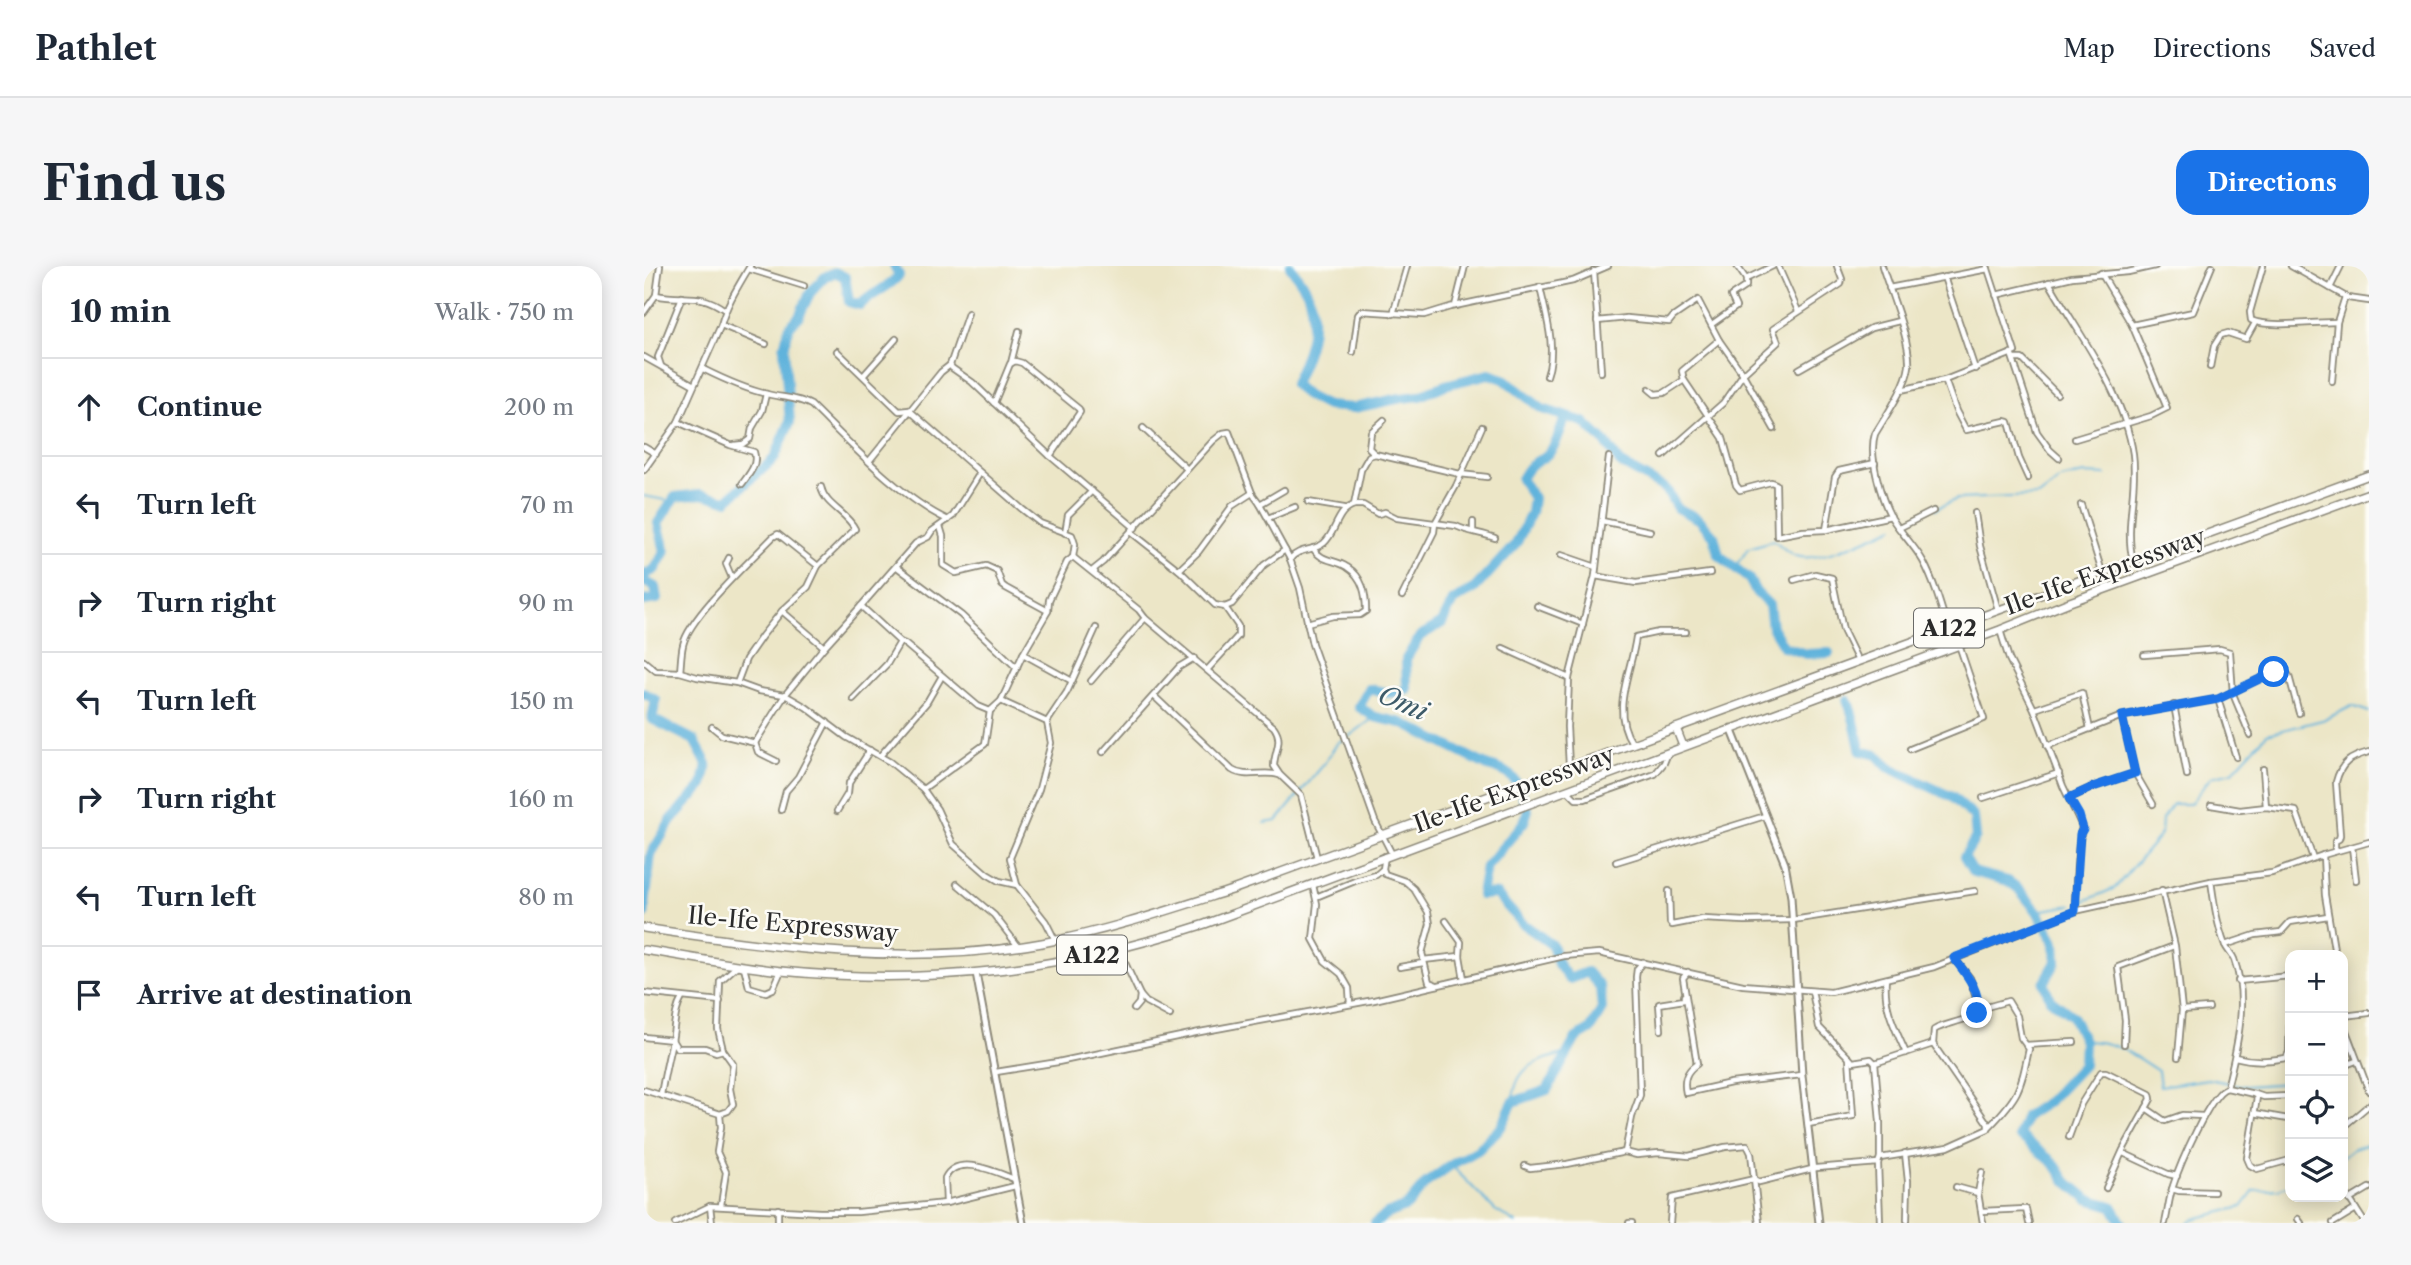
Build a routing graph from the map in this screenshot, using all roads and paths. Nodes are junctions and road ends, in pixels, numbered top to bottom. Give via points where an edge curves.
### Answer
1 (660, 266) edge
2 (1407, 266) edge
3 (1465, 266) edge
4 (1608, 266) edge
5 (1737, 266) edge
6 (1775, 266) edge
7 (1837, 266) edge
8 (1882, 266) edge
9 (2155, 266) edge
10 (2212, 266) edge
11 (2263, 266) edge
12 (2291, 266) edge
13 (2341, 266) edge
14 (749, 267) edge
15 (1987, 267) edge
16 (1594, 271) junction
17 (2101, 273) junction
18 (1944, 277) junction
19 (1746, 279) junction
20 (2049, 282) junction
21 (804, 286) dead end
22 (1540, 287) junction
23 (1889, 288) junction
24 (2330, 288) junction
25 (656, 295) junction
26 (1996, 295) junction
27 (2345, 296) junction
28 (682, 297) junction
29 (2369, 300) edge
30 (1455, 306) junction
31 (725, 310) junction
32 (1798, 311) junction
33 (644, 312) edge
34 (968, 313) dead end
35 (1392, 314) junction
36 (1597, 321) junction
37 (1899, 321) junction
38 (2337, 322) junction
39 (2255, 323) junction
40 (1712, 324) junction
41 (722, 325) junction
42 (2132, 325) junction
43 (1018, 331) dead end
44 (896, 339) dead end
45 (1719, 340) junction
46 (766, 344) dead end
47 (837, 351) dead end
48 (1353, 352) dead end
49 (2012, 356) junction
50 (644, 357) edge
51 (1010, 364) junction
52 (950, 365) junction
53 (660, 366) junction
54 (2210, 368) dead end
55 (703, 369) junction
56 (1798, 369) dead end
57 (1975, 369) junction
58 (1601, 372) dead end
59 (1743, 374) junction
60 (864, 375) junction
61 (1547, 376) dead end
62 (1685, 380) junction
63 (1945, 380) junction
64 (2332, 381) dead end
65 (694, 385) junction
66 (1649, 389) dead end
67 (1900, 390) junction
68 (766, 394) junction
69 (2057, 394) dead end
70 (994, 404) junction
71 (909, 410) junction
72 (1708, 414) junction
73 (1384, 420) dead end
74 (678, 422) junction
75 (2124, 424) junction
76 (1482, 427) dead end
77 (1143, 428) dead end
78 (1774, 429) dead end
79 (2075, 439) dead end
80 (730, 445) junction
81 (644, 447) edge
82 (656, 454) junction
83 (1375, 454) junction
84 (1050, 456) junction
85 (1663, 456) dead end
86 (1609, 457) dead end
87 (2059, 458) dead end
88 (870, 460) junction
89 (1875, 463) junction
90 (1187, 469) junction
91 (644, 470) edge
92 (980, 473) junction
93 (1460, 474) junction
94 (2369, 475) edge
95 (1487, 477) dead end
96 (2028, 478) dead end
97 (742, 484) dead end
98 (821, 487) dead end
99 (1284, 490) dead end
100 (1092, 491) junction
101 (1252, 493) junction
102 (2369, 493) edge
103 (1308, 502) dead end
104 (1261, 504) junction
105 (1354, 505) junction
106 (2081, 505) dead end
107 (1295, 507) dead end
108 (1345, 508) junction
109 (1933, 511) dead end
110 (1975, 513) dead end
111 (1891, 516) junction
112 (1268, 518) junction
113 (949, 520) junction
114 (1602, 521) junction
115 (1473, 522) dead end
116 (1435, 523) junction
117 (940, 526) junction
118 (1898, 527) junction
119 (1133, 530) junction
120 (1473, 530) junction
121 (1826, 530) junction
122 (1650, 531) dead end
123 (1065, 533) junction
124 (1495, 538) dead end
125 (1313, 548) junction
126 (1285, 550) junction
127 (1561, 555) dead end
128 (1073, 557) junction
129 (729, 558) dead end
130 (1290, 559) junction
131 (2133, 561) junction
132 (818, 566) junction
133 (897, 566) junction
134 (1595, 567) junction
135 (1179, 570) junction
136 (1095, 572) junction
137 (1710, 573) dead end
138 (2102, 573) junction
139 (1595, 576) junction
140 (732, 578) junction
141 (1794, 580) dead end
142 (1402, 596) dead end
143 (861, 606) junction
144 (1537, 606) dead end
145 (1225, 607) junction
146 (1998, 610) junction
147 (782, 611) junction
148 (1048, 611) junction
149 (1145, 618) junction
150 (1307, 622) junction
151 (1583, 624) junction
152 (1096, 628) dead end
153 (1948, 629) junction
154 (2000, 630) junction
155 (1686, 632) dead end
156 (900, 642) junction
157 (1956, 645) junction
158 (824, 647) junction
159 (1503, 648) dead end
160 (1023, 653) junction
161 (1880, 654) junction
162 (2144, 655) dead end
163 (1194, 658) junction
164 (644, 661) edge
165 (1858, 661) junction
166 (1017, 669) junction
167 (1208, 669) junction
168 (1890, 670) junction
169 (680, 672) junction
170 (942, 676) junction
171 (1569, 678) junction
172 (1072, 681) junction
173 (1091, 681) dead end
174 (737, 683) junction
175 (2233, 694) junction
176 (785, 695) junction
177 (1154, 697) junction
178 (853, 699) dead end
179 (2218, 699) junction
180 (1001, 701) junction
181 (2174, 705) junction
182 (2034, 709) junction
183 (990, 712) junction
184 (2299, 713) dead end
185 (2122, 716) junction
186 (827, 722) junction
187 (1047, 722) junction
188 (712, 727) dead end
189 (1676, 728) junction
190 (1731, 728) junction
191 (2090, 729) junction
192 (2250, 735) dead end
193 (755, 743) junction
194 (1632, 743) junction
195 (1683, 746) junction
196 (2047, 746) junction
197 (1910, 749) dead end
198 (870, 750) junction
199 (1103, 752) dead end
200 (1668, 752) junction
201 (2369, 752) edge
202 (880, 756) junction
203 (2236, 757) dead end
204 (776, 761) dead end
205 (1569, 767) junction
206 (2263, 769) dead end
207 (2135, 773) junction
208 (2059, 774) junction
209 (1280, 775) junction
210 (2187, 775) dead end
211 (923, 789) junction
212 (1567, 790) junction
213 (1983, 798) dead end
214 (2069, 798) junction
215 (2153, 804) dead end
216 (2211, 805) dead end
217 (2266, 807) junction
218 (781, 810) dead end
219 (837, 811) dead end
220 (1765, 816) junction
221 (1382, 834) junction
222 (2369, 842) edge
223 (2352, 846) junction
224 (2334, 851) junction
225 (1388, 855) junction
226 (2323, 855) junction
227 (1317, 858) junction
228 (2313, 858) junction
229 (1616, 862) dead end
230 (1383, 869) junction
231 (2356, 880) dead end
232 (2211, 881) junction
233 (957, 884) dead end
234 (1312, 884) junction
235 (1017, 885) junction
236 (2162, 890) junction
237 (1669, 891) dead end
238 (1975, 891) dead end
239 (1316, 897) junction
240 (2075, 911) junction
241 (2329, 916) junction
242 (1793, 920) junction
243 (1447, 921) dead end
244 (644, 928) edge
245 (1055, 940) junction
246 (2225, 945) junction
247 (1017, 946) junction
248 (2174, 946) junction
249 (644, 950) edge
250 (1119, 950) junction
251 (2333, 950) edge
252 (1460, 956) junction
253 (1954, 958) junction
254 (1423, 961) junction
255 (1643, 962) junction
256 (742, 964) junction
257 (1400, 967) dead end
258 (781, 971) junction
259 (976, 972) junction
260 (1688, 972) junction
261 (2285, 976) edge
262 (1466, 977) junction
263 (1427, 979) junction
264 (1886, 979) junction
265 (2238, 981) junction
266 (1438, 985) junction
267 (1685, 986) junction
268 (1420, 989) junction
269 (1795, 989) junction
270 (1812, 991) junction
271 (644, 993) edge
272 (1139, 995) junction
273 (682, 998) junction
274 (720, 1001) junction
275 (1146, 1002) junction
276 (1139, 1003) junction
277 (1978, 1003) junction
278 (1350, 1004) junction
279 (2209, 1008) dead end
280 (1134, 1009) dead end
281 (2182, 1010) junction
282 (2290, 1013) edge
283 (2369, 1013) edge
284 (1170, 1015) dead end
285 (2348, 1015) edge
286 (1661, 1030) dead end
287 (644, 1037) edge
288 (2348, 1038) edge
289 (672, 1040) junction
290 (2074, 1042) dead end
291 (1933, 1044) junction
292 (2124, 1044) dead end
293 (2026, 1045) junction
294 (723, 1050) junction
295 (1906, 1053) junction
296 (2178, 1057) dead end
297 (2235, 1057) junction
298 (1849, 1058) junction
299 (2356, 1061) junction
300 (1875, 1063) junction
301 (2348, 1064) edge
302 (996, 1072) junction
303 (1802, 1075) junction
304 (2228, 1085) junction
305 (644, 1090) edge
306 (2369, 1091) edge
307 (2254, 1094) junction
308 (661, 1095) junction
309 (2285, 1096) edge
310 (2369, 1105) edge
311 (2146, 1108) junction
312 (2254, 1113) junction
313 (720, 1114) junction
314 (2203, 1116) junction
315 (2285, 1118) edge
316 (2348, 1123) edge
317 (1808, 1124) junction
318 (1989, 1127) junction
319 (2069, 1137) dead end
320 (1625, 1152) junction
321 (1905, 1153) junction
322 (2123, 1153) junction
323 (1879, 1160) junction
324 (2285, 1161) edge
325 (1525, 1166) dead end
326 (1811, 1170) junction
327 (1982, 1172) dead end
328 (2177, 1176) junction
329 (1754, 1179) junction
330 (1015, 1183) junction
331 (1956, 1187) dead end
332 (2106, 1188) dead end
333 (2369, 1188) edge
334 (2172, 1189) junction
335 (2214, 1192) dead end
336 (1978, 1193) junction
337 (2348, 1200) joint
338 (946, 1203) junction
339 (721, 1205) junction
340 (709, 1206) junction
341 (778, 1209) junction
342 (2356, 1209) junction
343 (1982, 1211) junction
344 (1907, 1220) dead end
345 (675, 1223) edge
346 (712, 1223) edge
347 (778, 1223) edge
348 (1023, 1223) edge
349 (1670, 1223) edge
350 (1759, 1223) edge
351 (1819, 1223) edge
352 (1880, 1223) edge
353 (1983, 1223) edge
354 (2029, 1223) edge
355 (2165, 1223) edge
356 (2333, 1223) edge
357 (2365, 1223) edge

1 - 25 street
2 - 35 street
3 - 30 street
4 - 16 street
5 - 19 street
6 - 19 street
6 - 32 street
7 - 32 street via 1841,284
8 - 23 street
9 - 17 street
10 - 42 street via 2193,312
11 - 39 street via 2250,312
12 - 24 street
13 - 24 street
14 - 21 street
14 - 31 street
15 - 18 street
15 - 26 street
16 - 22 street via 1573,281
16 - 36 street
17 - 20 street
17 - 42 street
18 - 23 street
18 - 57 street
19 - 40 street via 1745,286 1731,296 1735,307
20 - 26 street
20 - 75 street via 2101,368
22 - 30 street
22 - 61 street via 1552,349
23 - 37 street
24 - 27 street
25 - 28 street
25 - 33 street
26 - 49 street via 2015,351
27 - 29 street
27 - 38 street
28 - 31 street via 715,302
28 - 53 street via 658,357
30 - 35 street via 1424,315
31 - 41 street
32 - 59 street via 1773,329 1778,342
34 - 52 street
35 - 48 street via 1362,311
36 - 40 street via 1669,322 1698,300
36 - 58 street
37 - 56 street via 1871,328
37 - 67 street via 1909,368
38 - 39 street
38 - 64 street
39 - 54 street via 2246,339 2221,335
40 - 45 street
41 - 46 street
41 - 55 street
42 - 75 street via 2167,408
43 - 51 street
44 - 60 street
45 - 59 street
45 - 62 street via 1682,370
47 - 60 street
49 - 57 street
49 - 69 street via 2022,359
49 - 87 street via 2037,432
50 - 53 street
51 - 70 street
51 - 84 street via 1022,363 1079,409
52 - 70 street
52 - 71 street
53 - 65 street
55 - 65 street
55 - 68 street
57 - 63 street
59 - 72 street via 1723,403
59 - 78 street
60 - 71 street via 899,411
62 - 66 street via 1664,393
62 - 72 street
63 - 67 street
63 - 96 street via 1966,430 2009,422
65 - 74 street
67 - 89 street via 1872,442
68 - 80 street via 750,439
68 - 88 street via 811,405
70 - 84 street
71 - 88 street
71 - 92 street
72 - 85 street
72 - 121 street via 1723,438 1740,490 1776,484 1777,536
73 - 83 street via 1371,432 1369,448
74 - 80 street
74 - 82 street
75 - 79 street
75 - 131 street via 2134,467 2129,545
76 - 93 street
77 - 90 street
80 - 97 street via 754,452 752,471
81 - 82 street
82 - 91 street
83 - 93 street
83 - 105 street via 1361,470
84 - 100 street
86 - 114 street
88 - 113 street via 900,488
89 - 111 street
89 - 121 street via 1839,471
90 - 101 street via 1229,432
90 - 119 street
92 - 113 street
92 - 123 street via 1040,523
93 - 95 street
93 - 116 street
94 - 131 highway, Ile-Ife Expressway / A122
98 - 132 street via 828,502 855,529
99 - 104 street
100 - 119 street
100 - 123 street via 1069,515
101 - 104 street
101 - 135 street via 1232,506
102 - 154 highway, Ile-Ife Expressway / A122
103 - 108 street
104 - 112 street
105 - 108 street
105 - 116 street via 1378,514
106 - 138 street
107 - 112 street
108 - 125 street via 1327,540
109 - 118 street
110 - 146 street
111 - 118 street
111 - 121 street
112 - 126 street
113 - 117 street
114 - 122 street
114 - 134 street
115 - 120 street
116 - 120 street
116 - 142 street
117 - 133 street via 916,543
117 - 148 street via 943,565 956,573 986,566 998,571 1002,585
118 - 153 street via 1922,559
119 - 135 street
119 - 136 street
120 - 124 street
123 - 128 street via 1072,535 1075,544
125 - 130 street via 1300,550
125 - 150 street via 1321,557 1347,567 1362,583 1366,611
126 - 130 street
126 - 145 street via 1264,565
127 - 134 street
128 - 136 street
128 - 148 street
129 - 140 street via 726,565
130 - 150 street
131 - 138 highway, Ile-Ife Expressway / A122
132 - 140 street via 778,534
132 - 147 street via 808,587
133 - 143 street
133 - 166 street via 961,615
134 - 139 street
135 - 145 street via 1215,605
136 - 149 street
137 - 139 street via 1636,583
138 - 146 highway, Ile-Ife Expressway / A122
139 - 151 street
140 - 169 street via 683,643
141 - 165 street via 1815,574 1832,578 1843,630
143 - 156 street
143 - 158 street
144 - 151 street
145 - 167 street via 1238,626 1238,636
146 - 153 highway, Ile-Ife Expressway / A122
147 - 158 street
147 - 174 street via 746,659
148 - 160 street
149 - 163 street
149 - 173 street
150 - 221 street
151 - 171 street
152 - 172 street
153 - 157 street
153 - 161 highway, Ile-Ife Expressway / A122
154 - 157 highway, Ile-Ife Expressway / A122
154 - 182 street
155 - 194 street via 1636,637 1620,711
156 - 170 street
156 - 178 street via 887,664
157 - 168 highway, Ile-Ife Expressway / A122
157 - 197 street via 1983,719
158 - 176 street
159 - 171 street
160 - 166 street
160 - 172 street
161 - 165 highway, Ile-Ife Expressway / A122
161 - 168 highway
162 - 175 street via 2225,649 2230,652
163 - 167 street
163 - 177 street via 1179,667
164 - 169 street via 656,671
165 - 189 highway, Ile-Ife Expressway / A122
166 - 180 street
167 - 209 street via 1278,733 1274,766
168 - 190 highway, Ile-Ife Expressway / A122
169 - 174 street
170 - 183 street
170 - 202 street via 927,702
171 - 205 street
172 - 187 street
174 - 176 street
175 - 179 street
175 - 184 street via 2252,681 2286,672
175 - 192 street
176 - 186 street
176 - 193 street
177 - 199 street
177 - 209 street via 1232,770
179 - 181 street
179 - 203 street
180 - 183 street
180 - 187 street
181 - 185 street
181 - 210 street
182 - 191 street via 2082,693
182 - 196 street
183 - 211 street via 985,744
185 - 191 street
185 - 207 street
186 - 198 street
186 - 218 street via 786,792
187 - 235 street via 1051,743 1039,789 1010,858
188 - 193 street via 722,735
189 - 194 highway, Ile-Ife Expressway / A122
189 - 195 highway
190 - 195 highway, Ile-Ife Expressway / A122
190 - 220 street
191 - 196 street
193 - 204 street via 758,752
194 - 205 highway, Ile-Ife Expressway / A122
195 - 200 highway, Ile-Ife Expressway / A122
196 - 208 street
198 - 202 street
198 - 219 street
200 - 212 highway, Ile-Ife Expressway / A122
200 - 212 street via 1655,774 1585,799 1576,799
201 - 224 street via 2350,758 2338,774 2340,835
202 - 211 street
205 - 221 highway, Ile-Ife Expressway / A122
206 - 217 street
207 - 214 street
207 - 215 street
208 - 213 street
208 - 214 street
209 - 227 street via 1301,794
211 - 235 street via 960,852 999,881
212 - 225 highway, Ile-Ife Expressway / A122
214 - 240 street via 2083,829
216 - 217 street via 2240,810
217 - 228 street via 2296,811
220 - 229 street
220 - 242 street via 1785,864
221 - 225 street
221 - 227 highway, Ile-Ife Expressway / A122
222 - 223 street
223 - 224 street
223 - 231 street
224 - 226 street
225 - 230 street
225 - 234 highway, Ile-Ife Expressway / A122
226 - 228 street
226 - 241 street
227 - 245 highway, Ile-Ife Expressway / A122 via 1142,919
228 - 232 street via 2272,873
230 - 239 street via 1376,876
230 - 254 street via 1414,889 1428,912
232 - 236 street
232 - 246 street
233 - 247 street via 994,915
234 - 239 street
234 - 250 highway, Ile-Ife Expressway / A122
235 - 245 street
236 - 240 street
236 - 248 street
237 - 242 street via 1672,925 1703,919
238 - 242 street
239 - 278 street via 1313,939 1349,988
240 - 253 street
241 - 246 street via 2290,922 2281,932
241 - 251 street
242 - 269 street
243 - 252 street via 1461,942
244 - 247 highway, Ile-Ife Expressway / A122 via 865,954
245 - 247 highway, Ile-Ife Expressway / A122
246 - 265 street via 2234,959
248 - 281 street
248 - 292 street via 2118,967
249 - 256 highway, Ile-Ife Expressway / A122
250 - 259 highway, Ile-Ife Expressway / A122
250 - 272 street
252 - 254 street
252 - 262 street
253 - 264 street
253 - 277 street via 1970,978
254 - 257 street
254 - 263 street
255 - 260 street
255 - 262 street via 1599,953
255 - 320 street via 1636,977 1640,1095
256 - 258 highway, Ile-Ife Expressway / A122
256 - 258 street via 749,987 766,992 773,989
256 - 274 street via 720,981
258 - 259 highway, Ile-Ife Expressway / A122 via 885,976
259 - 302 street
260 - 267 street
260 - 269 street via 1743,985
261 - 265 street
262 - 266 street
263 - 266 street
263 - 268 street
264 - 270 street via 1831,992
264 - 295 street via 1888,1012
265 - 297 street via 2241,1026
266 - 268 street
267 - 286 street via 1684,1000 1659,1004
267 - 303 street via 1697,1064 1686,1073 1686,1093
268 - 278 street
269 - 270 street
269 - 303 street
270 - 298 street via 1819,1027
271 - 273 street
272 - 275 street
272 - 276 street
273 - 274 street
273 - 289 street via 675,1010
274 - 294 street
275 - 276 street
275 - 284 street
276 - 280 street
277 - 291 street via 1977,1013 1934,1030
277 - 293 street via 1983,1007 2008,1001
278 - 302 street
279 - 281 street
281 - 296 street
282 - 297 street via 2286,1058 2268,1062
283 - 285 street
287 - 289 street
288 - 299 street
289 - 294 street via 677,1048
289 - 308 street
290 - 293 street
291 - 295 street
291 - 318 street
293 - 318 street via 2029,1049 2015,1099
294 - 313 street via 733,1064 733,1104
295 - 300 street
297 - 304 street
298 - 300 street
298 - 317 street via 1853,1116
299 - 301 street
299 - 306 street
300 - 323 street
302 - 330 street
303 - 317 street
304 - 307 street
304 - 314 street
305 - 308 street
307 - 309 street
307 - 312 street
308 - 313 street
310 - 316 street
311 - 314 street via 2165,1121 2182,1115
311 - 319 street via 2150,1094 2101,1072 2081,1104
311 - 322 street
312 - 315 street
312 - 324 street via 2247,1158 2250,1166 2257,1169
313 - 339 street via 717,1152 726,1172
314 - 328 street
317 - 326 street
318 - 321 street via 1948,1147
320 - 325 street via 1567,1164
320 - 329 street via 1689,1156 1747,1145
321 - 323 street
321 - 344 street
322 - 328 street
322 - 332 street
323 - 326 street
323 - 352 street
326 - 329 street via 1759,1182
326 - 351 street
327 - 336 street
328 - 334 street
329 - 349 street via 1672,1198
329 - 350 street
330 - 338 street
330 - 338 street via 976,1165 953,1170 945,1178
330 - 348 street
331 - 336 street
333 - 337 street
334 - 335 street
334 - 355 street
336 - 343 street
337 - 342 street
338 - 341 street via 858,1212
339 - 340 street
339 - 341 street
340 - 345 street
340 - 346 street
341 - 347 street
342 - 356 street
342 - 357 street
343 - 353 street
343 - 354 street via 2026,1209

